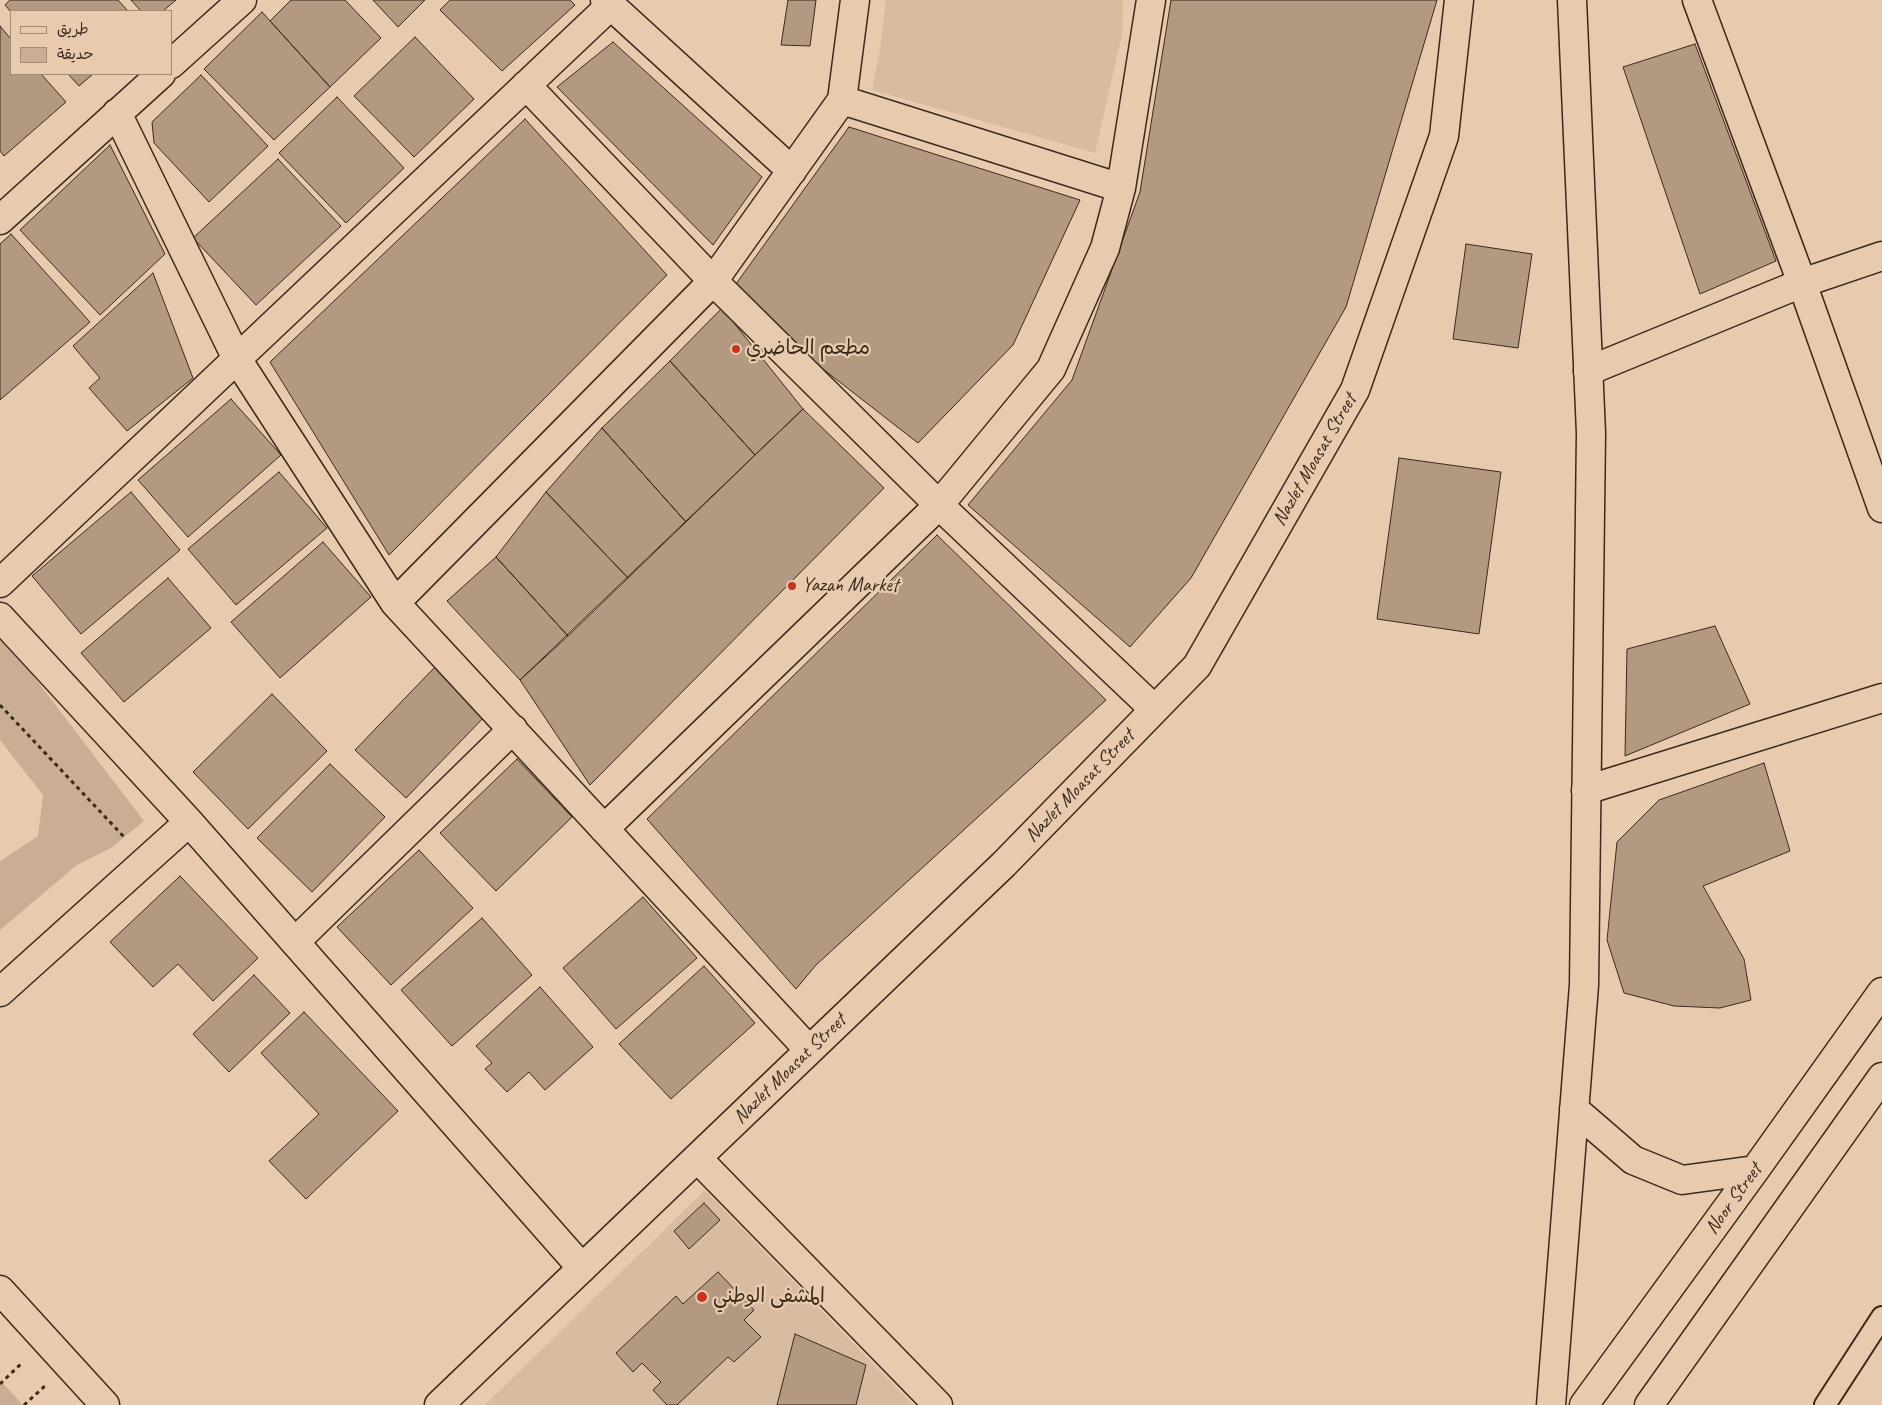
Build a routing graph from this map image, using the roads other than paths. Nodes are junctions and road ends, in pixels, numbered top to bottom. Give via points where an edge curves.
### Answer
1 (242, 0) edge
2 (855, 0) edge
3 (1150, 0) edge
4 (1459, 0) edge
5 (1572, 0) edge
6 (1697, 0) edge
7 (607, 3) edge
8 (172, 63) edge
9 (160, 75) edge
10 (526, 85) junction
11 (842, 100) junction
12 (117, 113) junction
13 (792, 171) junction
14 (1121, 188) junction
15 (0, 220) edge
16 (1882, 256) edge
17 (713, 281) junction
18 (1802, 284) junction
19 (238, 359) junction
20 (1588, 371) junction
21 (939, 505) junction
22 (1882, 508) edge
23 (0, 583) edge
24 (395, 603) junction
25 (0, 617) edge
26 (1882, 698) edge
27 (1154, 709) junction
28 (513, 729) junction
29 (1586, 790) junction
30 (189, 822) junction
31 (604, 829) junction
32 (295, 942) junction
33 (0, 992) edge
34 (1882, 992) edge
35 (809, 1050) junction
36 (1882, 1077) edge
37 (1574, 1110) junction
38 (697, 1158) junction
39 (1755, 1170) junction
40 (582, 1268) junction
41 (0, 1290) edge
42 (1882, 1317) edge
43 (105, 1405) edge
44 (439, 1405) edge
45 (938, 1405) edge
46 (1551, 1405) edge
47 (1584, 1405) edge
48 (1649, 1405) edge
49 (1825, 1405) edge

1 - 8 street
2 - 11 street
3 - 14 street
4 - 27 street, Nazlet Moasat Street via 1444,136 1355,390 1197,666
5 - 20 street
6 - 18 street
7 - 10 street
7 - 13 street
9 - 12 street
10 - 17 street
10 - 19 street
11 - 13 street
11 - 14 street
12 - 15 street
12 - 19 street
13 - 17 street
14 - 21 street via 1104,248 1051,369
16 - 18 street
17 - 21 street
17 - 24 street
18 - 20 street
18 - 22 street
19 - 23 street
19 - 24 street
20 - 29 street via 1592,433
21 - 27 street
21 - 31 street
24 - 28 street
25 - 30 street
26 - 29 street
27 - 35 street, Nazlet Moasat Street via 1004,864
28 - 31 street
28 - 32 street
29 - 37 street via 1584,985
30 - 32 street
30 - 33 street
31 - 35 street
32 - 40 street
34 - 39 street, Noor Street
35 - 38 street, Nazlet Moasat Street
36 - 48 street
37 - 39 street via 1633,1160 1682,1180
37 - 46 street
38 - 40 street, Nazlet Moasat Street
38 - 45 street
39 - 47 street, Noor Street
40 - 44 street, Nazlet Moasat Street
41 - 43 street
42 - 49 lane

